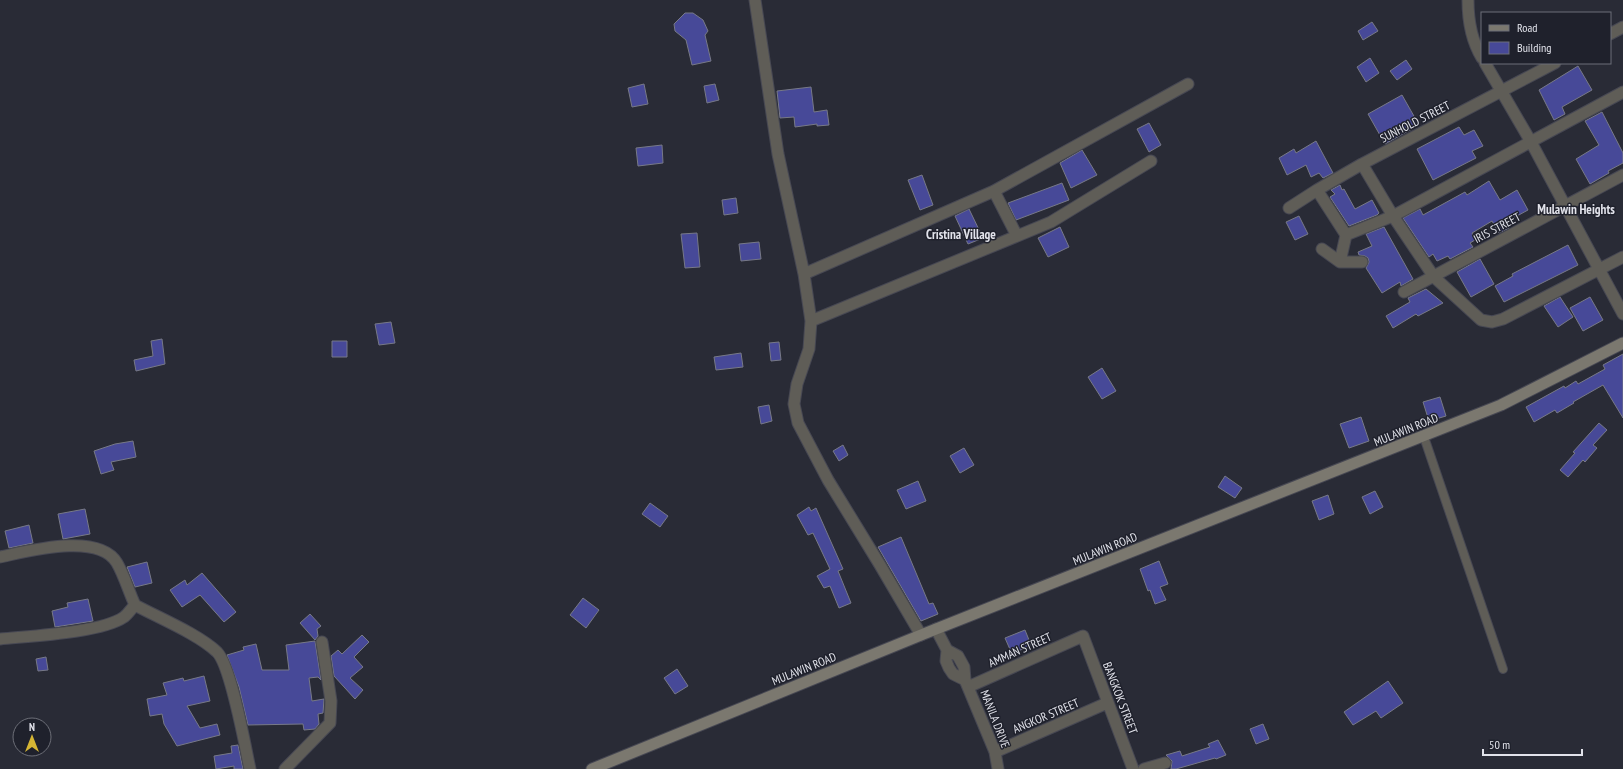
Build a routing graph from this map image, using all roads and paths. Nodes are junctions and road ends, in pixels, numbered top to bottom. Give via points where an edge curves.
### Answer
1 (755, 0) edge
2 (1468, 0) edge
3 (1623, 27) edge
4 (1611, 33) edge
5 (1481, 56) edge
6 (1486, 64) edge
7 (1553, 64) edge
8 (1188, 84) dead end
9 (1503, 91) junction
10 (1623, 92) edge
11 (1531, 142) junction
12 (1151, 161) dead end
13 (1362, 164) junction
14 (1623, 175) edge
15 (1317, 190) junction
16 (994, 191) junction
17 (1565, 206) junction
18 (1289, 208) dead end
19 (1393, 216) junction
20 (1346, 235) junction
21 (1017, 236) junction
22 (1322, 249) dead end
23 (1623, 258) edge
24 (1340, 262) junction
25 (1362, 262) dead end
26 (1600, 270) junction
27 (804, 274) junction
28 (1434, 277) junction
29 (1404, 292) dead end
30 (1623, 314) edge
31 (811, 321) junction
32 (1623, 343) edge
33 (1424, 437) junction
34 (0, 556) edge
35 (135, 605) junction
36 (936, 629) junction
37 (921, 635) junction
38 (1083, 636) joint
39 (0, 639) edge
40 (322, 642) dead end
41 (1503, 669) dead end
42 (967, 683) junction
43 (1108, 703) junction
44 (995, 752) junction
45 (1165, 763) dead end
46 (250, 769) edge
47 (285, 769) edge
48 (592, 769) edge
49 (998, 769) edge
50 (1133, 769) edge
51 (1144, 769) edge

1 - 27 street via 778,154
2 - 5 street via 1468,20
3 - 4 street
6 - 9 street
7 - 9 street, SUNHOLD STREET
8 - 16 street
9 - 11 street
9 - 13 street, SUNHOLD STREET
10 - 11 street
11 - 17 street
11 - 19 street
12 - 21 street via 1051,222
13 - 15 street, SUNHOLD STREET
13 - 19 street
14 - 17 street, IRIS STREET
15 - 18 street, SUNHOLD STREET
15 - 20 street
16 - 21 street
16 - 27 street
17 - 26 street
17 - 28 street, IRIS STREET
19 - 20 street
19 - 28 street
20 - 24 street
21 - 31 street
22 - 24 street
23 - 26 street
24 - 25 street
26 - 28 street via 1504,319 1492,322 1481,320
26 - 30 street
27 - 31 street
28 - 29 street, IRIS STREET
31 - 37 street via 809,349 797,384 794,404 798,423 828,480
32 - 33 main road, MULAWIN ROAD via 1501,405
33 - 36 main road, MULAWIN ROAD
33 - 41 lane
34 - 35 street via 58,546 91,546 107,551 117,562
35 - 39 street via 124,617 104,625
35 - 46 street via 202,640 218,653 228,674
36 - 37 main road, MULAWIN ROAD
36 - 42 street, MANILA DRIVE via 947,650 958,656 964,667
37 - 48 main road, MULAWIN ROAD
38 - 42 street, AMMAN STREET
38 - 43 street, BANGKOK STREET
40 - 47 street via 331,701 330,723
42 - 44 street, MANILA DRIVE
43 - 44 street, ANGKOR STREET
43 - 50 street, BANGKOK STREET
44 - 49 street, MANILA DRIVE
45 - 51 street

